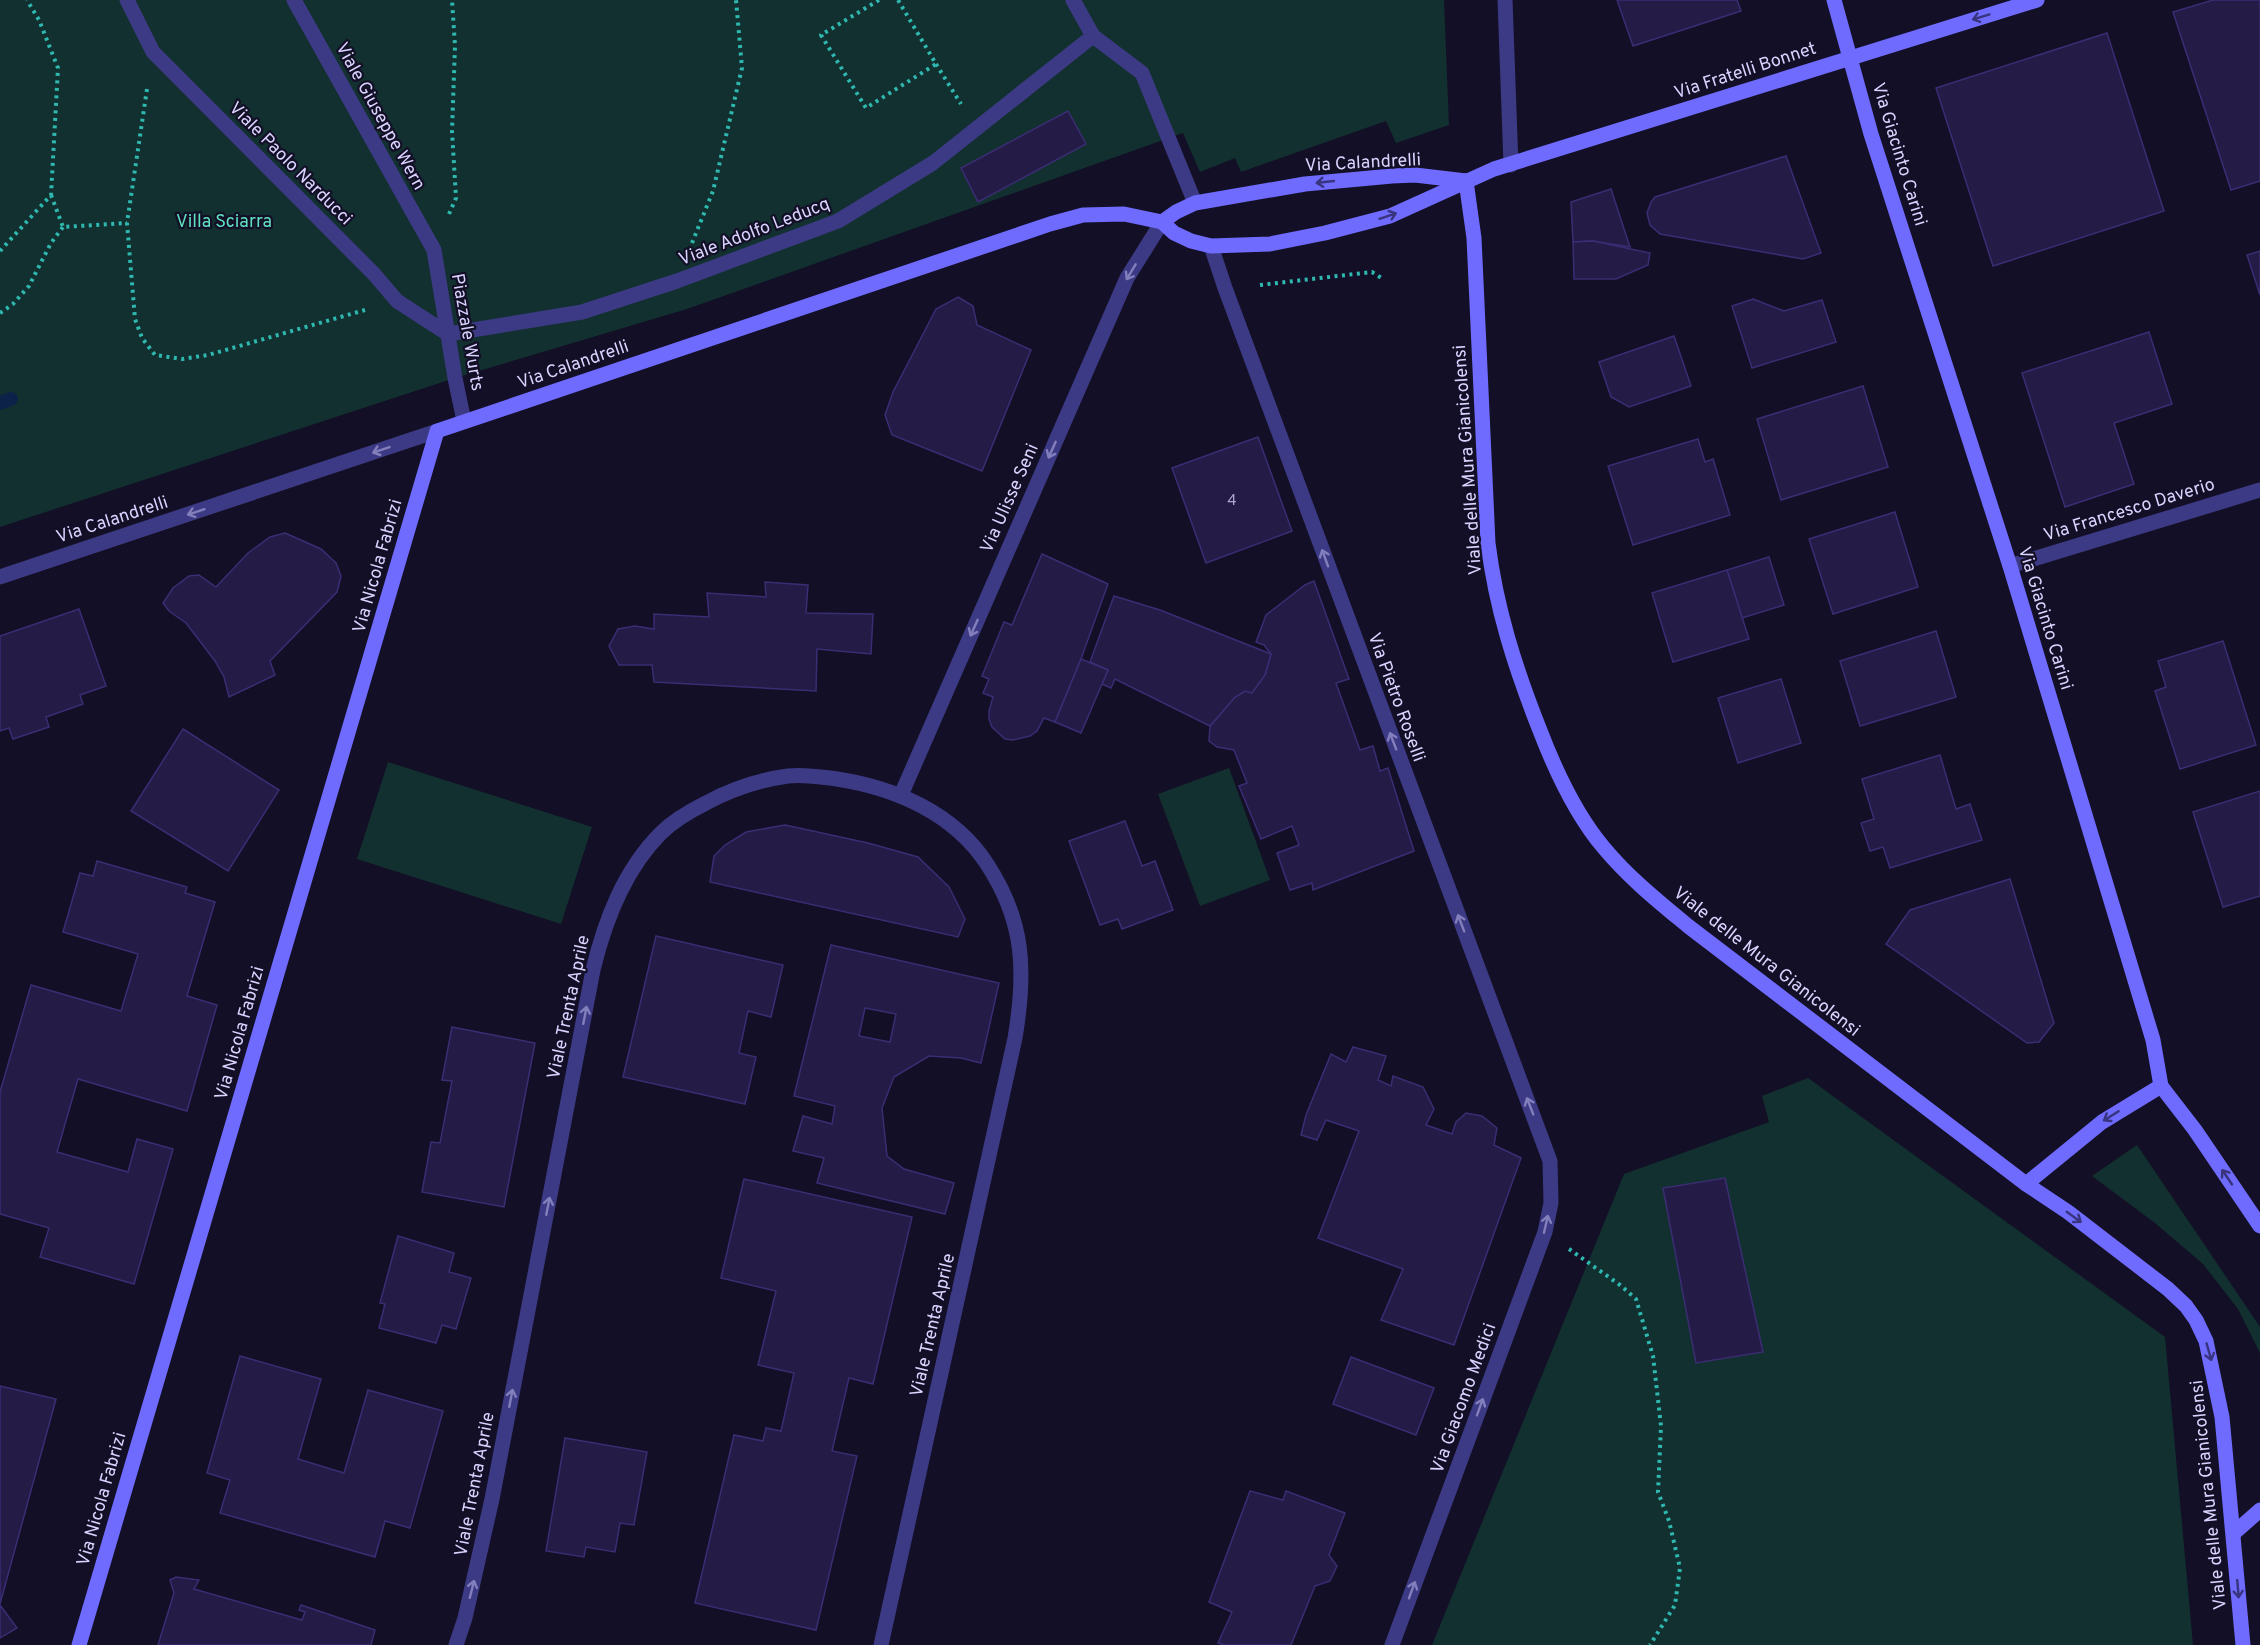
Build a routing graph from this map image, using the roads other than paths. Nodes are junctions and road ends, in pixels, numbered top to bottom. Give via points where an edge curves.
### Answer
1 (127, 0) edge
2 (294, 0) edge
3 (1072, 0) edge
4 (1505, 0) edge
5 (1834, 0) edge
6 (2037, 0) edge
7 (1093, 36) junction
8 (1850, 57) junction
9 (1511, 165) junction
10 (1466, 181) junction
11 (1195, 203) junction
12 (1162, 222) junction
13 (1211, 246) junction
14 (434, 250) joint
15 (448, 334) junction
16 (464, 421) junction
17 (436, 431) junction
18 (2260, 490) edge
19 (2010, 566) junction
20 (0, 577) edge
21 (901, 795) junction
22 (2161, 1086) junction
23 (1550, 1161) joint
24 (2026, 1184) junction
25 (2260, 1226) edge
26 (2260, 1510) edge
27 (2234, 1533) junction
28 (79, 1645) edge
29 (456, 1645) edge
30 (881, 1645) edge
31 (1392, 1645) edge
32 (2243, 1645) edge

1 - 15 street, Viale Paolo Narducci via 153,52 397,301
2 - 14 street, Viale Giuseppe Wern
3 - 7 street
4 - 9 street
5 - 8 street, Via Giacinto Carini
6 -> 8 street, Via Fratelli Bonnet
7 - 11 street via 1142,73
7 - 15 street, Viale Adolfo Leducq via 933,163 838,221 582,312
8 - 9 street, Via Fratelli Bonnet
8 - 19 street, Via Giacinto Carini via 1871,134
9 - 10 street, Via Fratelli Bonnet
10 -> 11 street, Via Calandrelli via 1376,177 1305,184
13 -> 10 street, Via Calandrelli via 1270,244 1357,225 1390,216
10 - 24 street, Viale delle Mura Gianicolensi via 1474,238 1492,571 1516,670 1559,777 1604,849 1644,889
11 - 12 street, Via Calandrelli
12 - 13 street, Via Calandrelli via 1174,233
12 - 16 street, Via Calandrelli via 1110,213 1050,224
12 -> 21 street, Via Ulisse Seni via 1127,278
23 -> 13 street, Via Pietro Roselli
14 - 15 street, Piazzale Wurts
15 - 16 street, Piazzale Wurts
16 - 17 street, Via Calandrelli
17 -> 20 street, Via Calandrelli
17 - 28 street, Via Nicola Fabrizi
18 - 19 street, Via Francesco Daverio
19 - 22 street, Via Giacinto Carini via 2153,1041
29 -> 21 street, Viale Trenta Aprile via 492,1499 593,970 619,893 660,833 687,813 734,790 800,776 848,781
21 - 30 street, Viale Trenta Aprile via 959,831 987,862 1005,897 1018,937 1023,976 1008,1072
22 -> 24 street via 2102,1122
25 -> 22 street, Via Giacinto Carini
31 -> 23 street, Via Giacomo Medici via 1545,1232 1551,1203
24 -> 27 street, Viale delle Mura Gianicolensi via 2146,1270 2186,1305 2196,1320 2212,1362 2222,1417
26 - 27 street
27 -> 32 street, Viale delle Mura Gianicolensi

